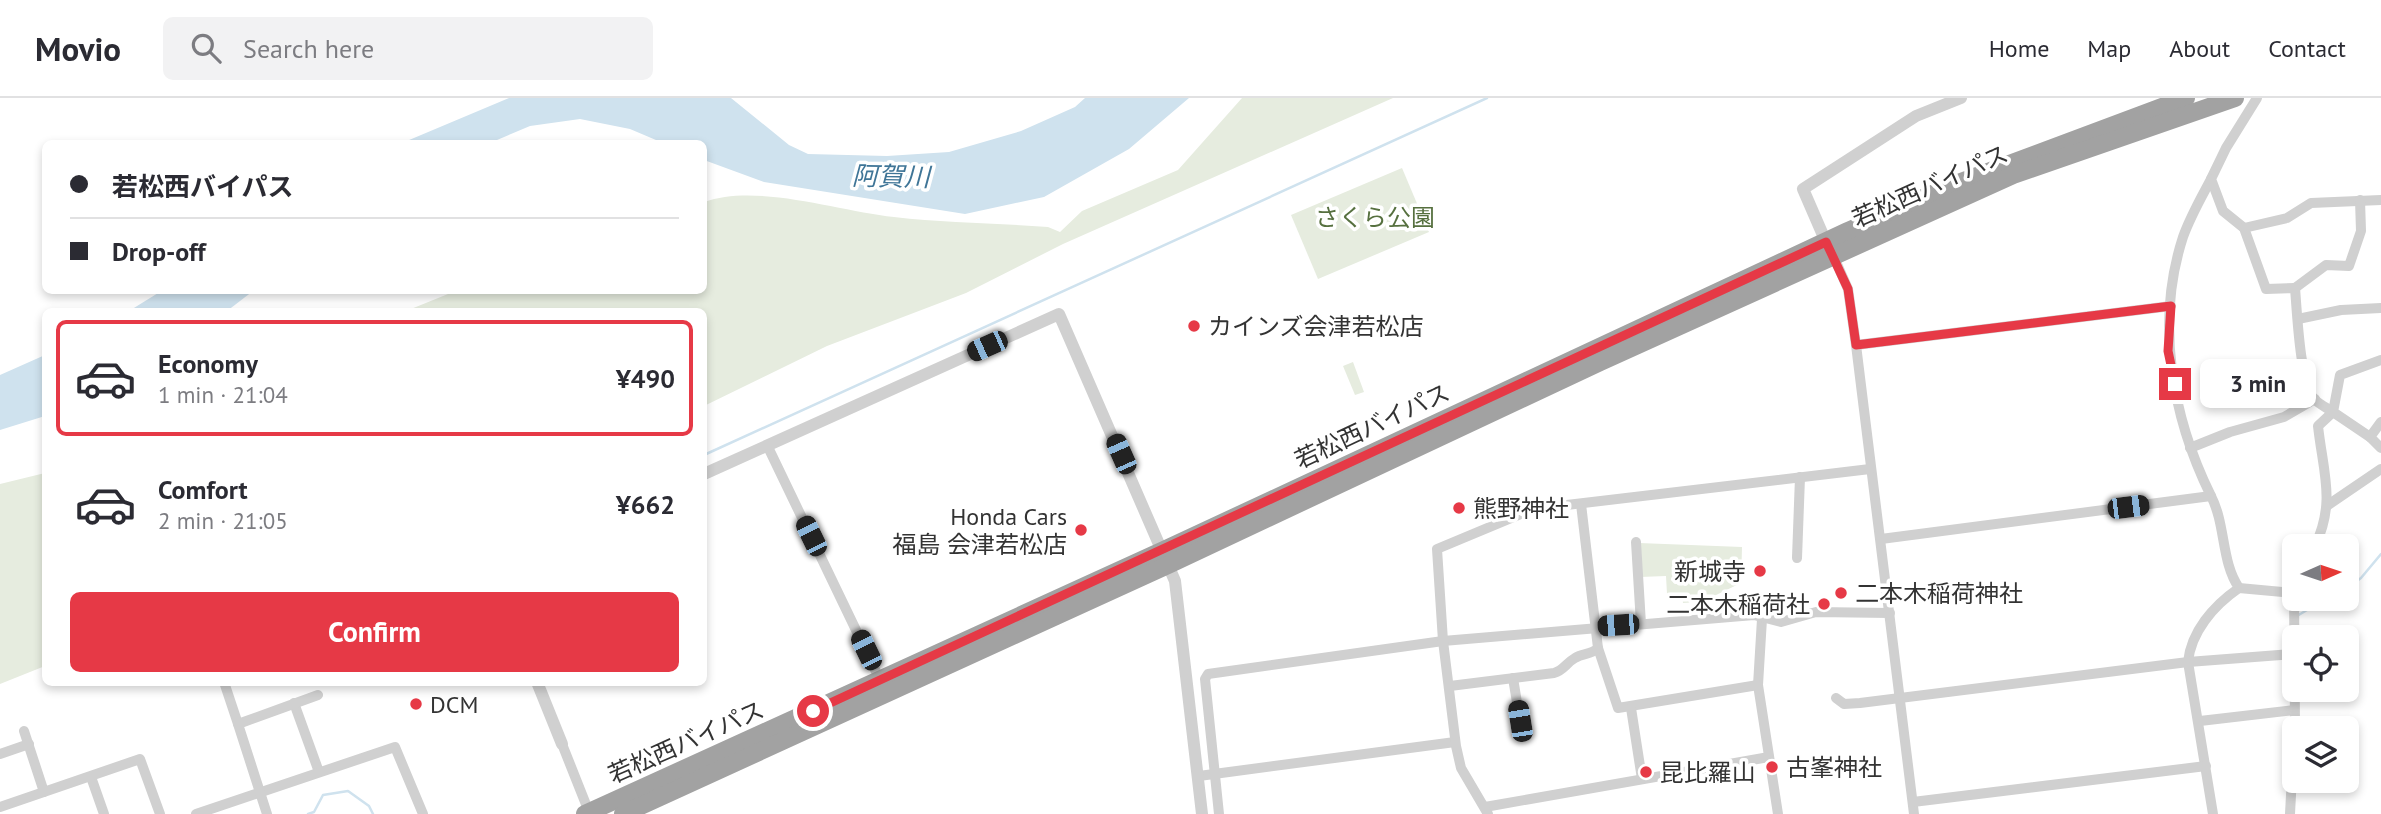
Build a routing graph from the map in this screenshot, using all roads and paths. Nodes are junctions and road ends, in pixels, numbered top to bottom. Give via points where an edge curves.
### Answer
1 (1961, 98) edge
2 (2186, 98) edge
3 (2235, 98) edge
4 (2257, 98) edge
5 (2211, 179) junction
6 (2360, 200) junction
7 (2381, 200) edge
8 (2244, 228) junction
9 (1829, 248) junction
10 (2295, 288) junction
11 (2171, 306) junction
12 (2381, 308) edge
13 (2298, 319) junction
14 (1856, 345) junction
15 (2381, 360) edge
16 (2315, 399) junction
17 (2333, 412) junction
18 (2381, 422) edge
19 (2370, 437) junction
20 (767, 445) junction
21 (2190, 448) junction
22 (2381, 448) edge
23 (1870, 469) junction
24 (2381, 469) edge
25 (707, 473) edge
26 (1800, 477) junction
27 (2211, 496) junction
28 (1581, 504) junction
29 (2328, 505) junction
30 (2321, 534) edge
31 (1881, 539) junction
32 (1636, 542) dead end
33 (1167, 557) junction
34 (1797, 558) dead end
35 (2239, 589) junction
36 (2282, 591) edge
37 (1890, 613) junction
38 (1762, 619) junction
39 (1641, 624) junction
40 (1595, 627) junction
41 (1443, 640) junction
42 (1598, 648) junction
43 (2282, 655) edge
44 (2188, 663) junction
45 (1513, 678) junction
46 (880, 680) junction
47 (1758, 685) junction
48 (225, 686) edge
49 (539, 686) edge
50 (1450, 686) junction
51 (318, 695) dead end
52 (1836, 698) dead end
53 (1901, 698) junction
54 (2294, 702) edge
55 (294, 703) junction
56 (1630, 708) junction
57 (2294, 710) junction
58 (2294, 716) edge
59 (1520, 721) dead end
60 (2200, 721) junction
61 (237, 724) junction
62 (24, 731) dead end
63 (1455, 742) junction
64 (29, 744) junction
65 (562, 744) joint
66 (0, 754) edge
67 (1769, 757) junction
68 (2206, 766) junction
69 (318, 772) junction
70 (1216, 774) junction
71 (1199, 776) junction
72 (91, 778) junction
73 (1642, 779) junction
74 (259, 791) junction
75 (44, 792) junction
76 (2291, 793) edge
77 (0, 807) edge
78 (1913, 808) edge
79 (1486, 811) edge
80 (588, 813) edge
81 (104, 814) edge
82 (160, 814) edge
83 (197, 814) edge
84 (267, 814) edge
85 (422, 814) edge
86 (623, 814) edge
87 (1202, 814) edge
88 (1219, 814) edge
89 (1779, 814) edge
90 (2213, 814) edge
91 (2290, 814) edge

1 - 9 street via 1916,116 1803,189
2 - 9 highway, 若松西バイパス via 1953,184
3 - 9 highway, 若松西バイパス via 2013,175
4 - 5 street
5 - 8 street via 2223,211
5 - 11 street via 2184,236
6 - 7 street
6 - 8 street via 2311,203 2287,218
6 - 10 street via 2361,231 2349,266 2326,265
8 - 10 street via 2266,289
9 - 14 street via 1848,289
9 - 33 highway, 若松西バイパス via 1386,460
10 - 13 street
11 - 14 street
11 - 21 street via 2169,363
12 - 13 street
13 - 16 street via 2300,348
14 - 23 street
15 - 17 street via 2340,375
16 - 17 street
16 - 21 street via 2284,417
17 - 19 street
17 - 29 street via 2318,426
18 - 19 street
19 - 22 street
20 - 25 street
20 - 33 street via 1059,314
20 - 46 street
21 - 27 street
23 - 26 street
23 - 31 street
24 - 29 street
26 - 28 street
26 - 34 street
27 - 31 street
27 - 35 street
28 - 40 street
28 - 41 street via 1533,509 1437,549
29 - 30 street
31 - 37 street
32 - 39 street
33 - 46 highway, 若松西バイパス
33 - 71 street via 1175,581
33 - 86 highway, 若松西バイパス
35 - 36 street
35 - 44 street via 2227,596 2193,636
37 - 38 street via 1816,612 1781,622
37 - 53 street
38 - 39 street via 1754,615
38 - 47 street
39 - 40 street
40 - 41 street
40 - 42 street
41 - 50 street
41 - 70 street via 1208,674
42 - 45 street via 1574,659 1564,670
42 - 56 street via 1618,708
43 - 44 street
44 - 53 street
44 - 60 street
45 - 50 street
45 - 59 street
46 - 80 highway, 若松西バイパス
47 - 56 street
47 - 67 street
48 - 61 street
49 - 65 street
50 - 63 street
51 - 55 street
52 - 53 street via 1844,704
53 - 78 street
54 - 57 street
55 - 61 street
55 - 69 street
56 - 73 street
57 - 58 street
57 - 60 street
60 - 68 street
61 - 74 street
62 - 64 street
63 - 70 street
63 - 79 street via 1461,768
64 - 66 street
64 - 75 street
65 - 80 street
67 - 73 street
67 - 89 street
68 - 78 street
68 - 90 street
69 - 74 street
69 - 85 street via 395,747
70 - 71 street
70 - 88 street
71 - 87 street
72 - 75 street
72 - 81 street
72 - 82 street via 140,760
73 - 79 street
74 - 83 street
74 - 84 street
75 - 77 street
76 - 91 street

